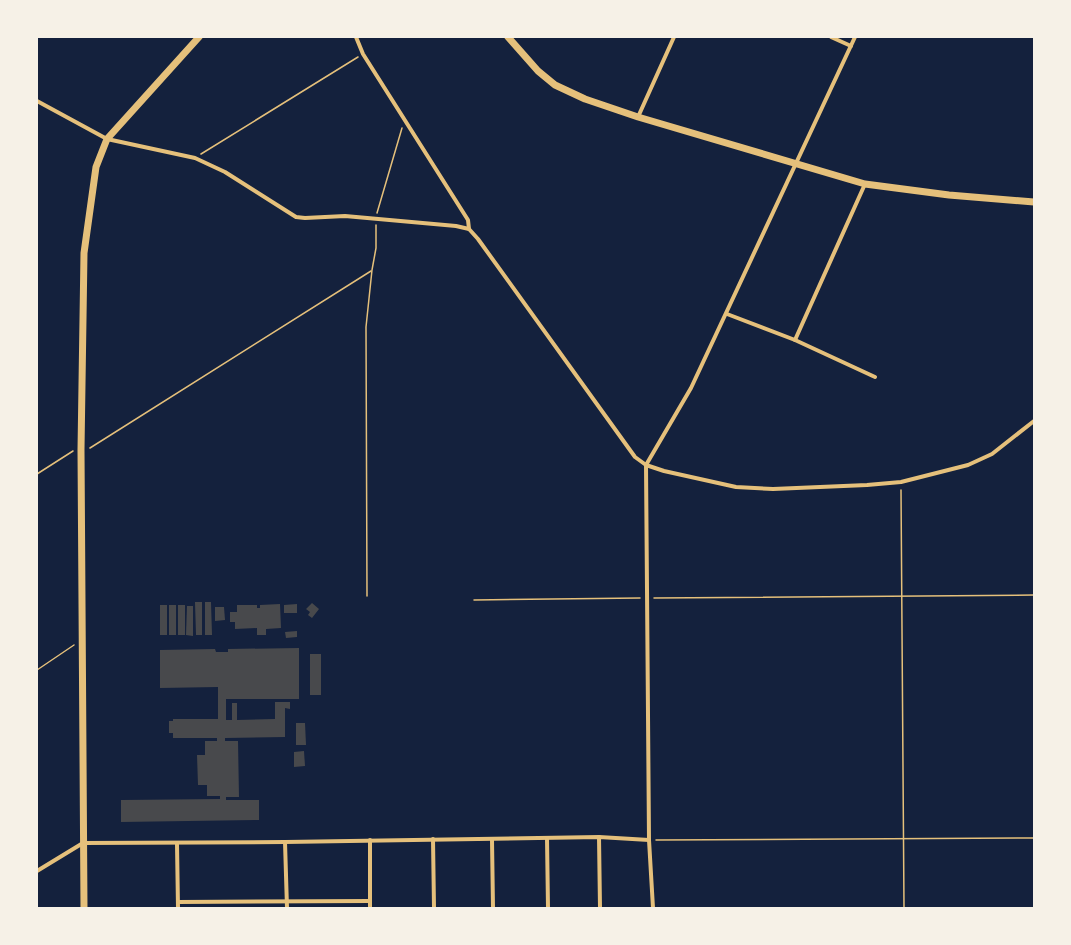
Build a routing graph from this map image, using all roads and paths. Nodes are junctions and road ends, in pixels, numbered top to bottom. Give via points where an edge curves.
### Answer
1 (200, 37) edge
2 (356, 37) edge
3 (508, 37) edge
4 (674, 37) edge
5 (831, 37) edge
6 (855, 37) edge
7 (851, 46) junction
8 (363, 54) junction
9 (37, 101) edge
10 (638, 117) junction
11 (404, 120) junction
12 (106, 139) junction
13 (195, 158) junction
14 (796, 163) junction
15 (865, 184) junction
16 (1034, 202) edge
17 (376, 218) junction
18 (469, 230) junction
19 (372, 270) junction
20 (727, 314) junction
21 (795, 340) junction
22 (875, 377) dead end
23 (1034, 421) edge
24 (81, 450) junction
25 (646, 465) junction
26 (37, 474) edge
27 (901, 482) junction
28 (1034, 595) edge
29 (367, 596) dead end
30 (901, 597) junction
31 (647, 598) junction
32 (474, 600) dead end
33 (82, 640) junction
34 (37, 670) edge
35 (599, 837) junction
36 (547, 838) junction
37 (1034, 838) edge
38 (433, 839) junction
39 (903, 839) junction
40 (370, 840) junction
41 (492, 840) junction
42 (649, 840) junction
43 (285, 842) junction
44 (83, 843) junction
45 (177, 844) junction
46 (37, 871) edge
47 (287, 901) junction
48 (370, 901) junction
49 (178, 902) junction
50 (84, 908) edge
51 (178, 908) edge
52 (287, 908) edge
53 (370, 908) edge
54 (434, 908) edge
55 (493, 908) edge
56 (548, 908) edge
57 (600, 908) edge
58 (653, 908) edge
59 (904, 908) edge

1 - 12 main road
2 - 8 street
3 - 10 main road via 554,85 585,99
4 - 10 street
5 - 7 street
6 - 7 street
7 - 14 street
8 - 11 street
8 - 13 path
9 - 12 street
10 - 14 main road
11 - 17 path
11 - 18 street via 468,220
12 - 13 street
12 - 24 main road via 96,167 84,253
13 - 17 street via 225,172 296,216
14 - 15 main road
14 - 20 street
15 - 16 main road via 949,195
15 - 21 street
17 - 18 street via 456,226
17 - 19 path via 376,248
18 - 25 street via 635,457
19 - 24 path via 91,447
19 - 29 path via 366,328
20 - 21 street
20 - 25 street via 691,388
21 - 22 street
23 - 27 street via 992,454 932,475
24 - 26 path via 73,451
24 - 33 main road
25 - 27 street via 736,487 823,488
25 - 31 street
27 - 30 path
28 - 30 path
30 - 31 path
30 - 39 path
31 - 32 path
31 - 42 street
33 - 34 path
33 - 44 main road
35 - 36 street
35 - 42 street
35 - 57 street
36 - 41 street
36 - 56 street
37 - 39 path
38 - 40 street
38 - 41 street
38 - 54 street
39 - 42 path
39 - 59 path
40 - 43 street
40 - 48 street
41 - 55 street
42 - 58 street
43 - 45 street
43 - 47 street
44 - 45 street
44 - 46 street
44 - 50 main road
45 - 49 street
47 - 48 street
47 - 49 street
47 - 52 street
48 - 53 street
49 - 51 street

